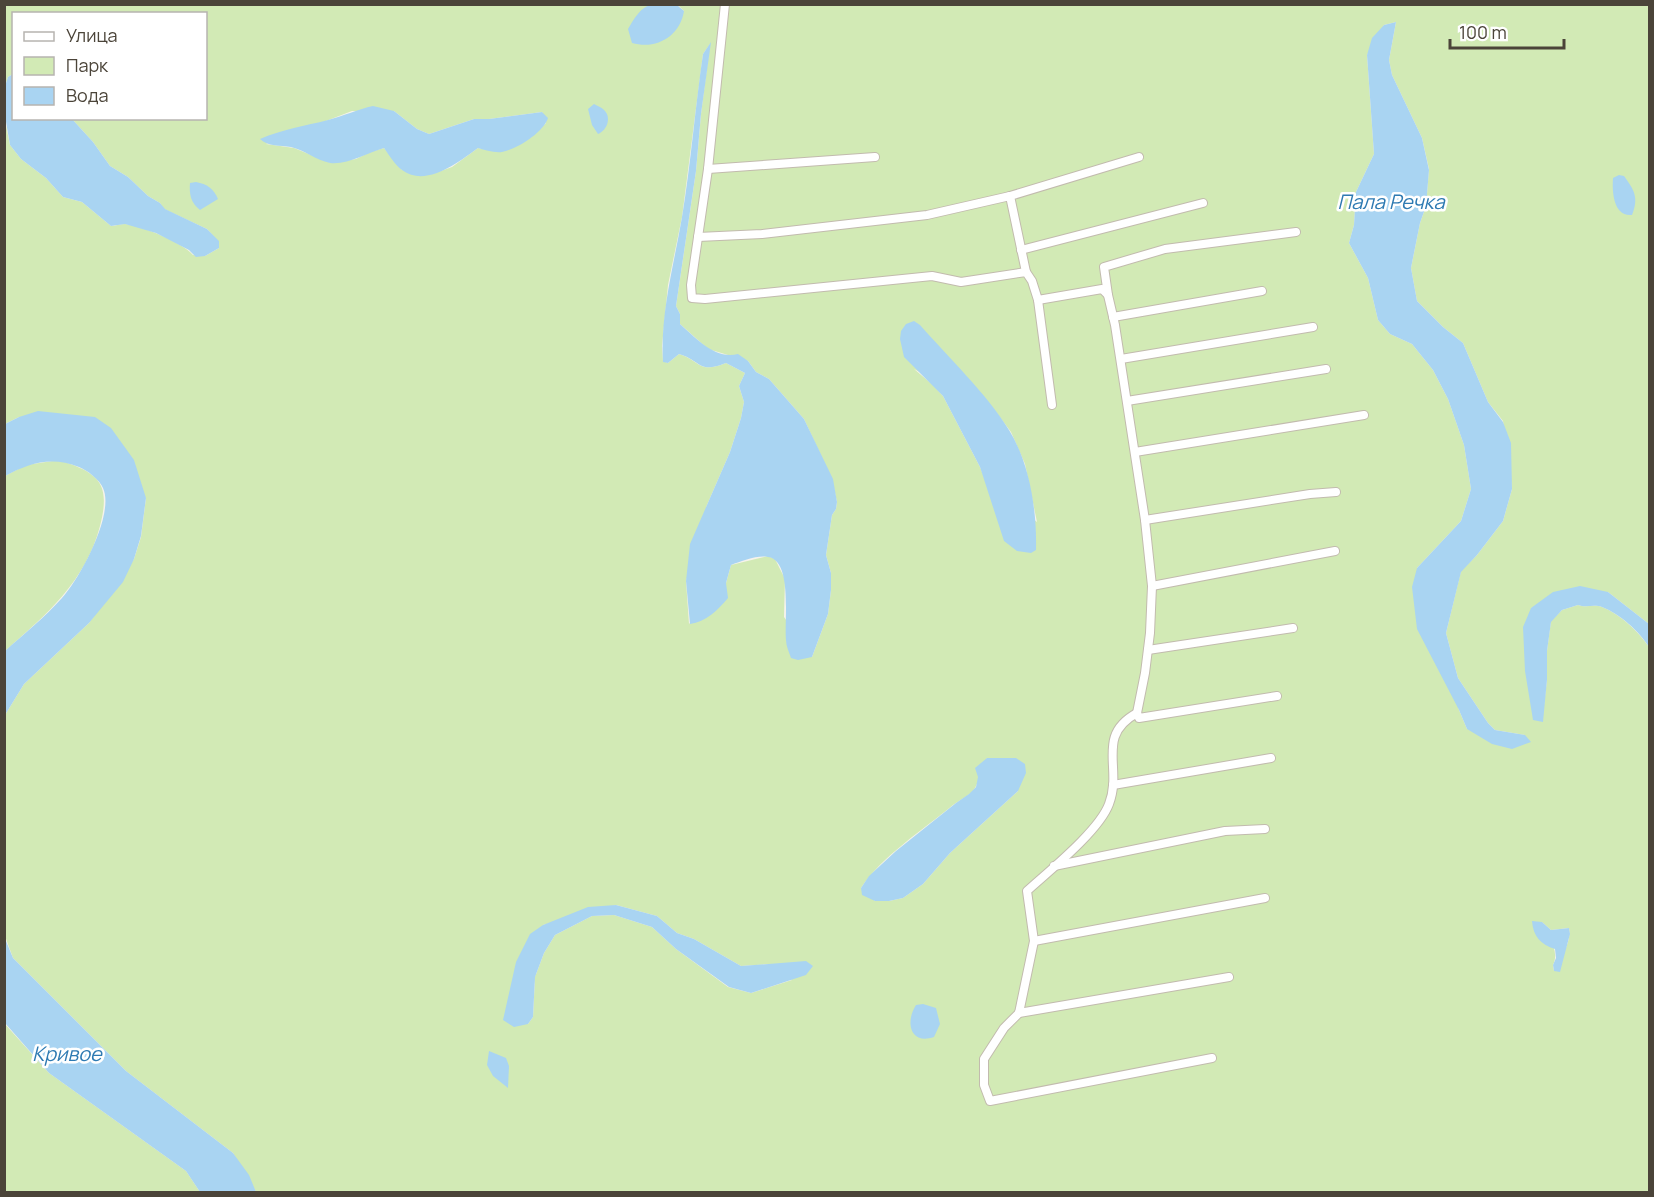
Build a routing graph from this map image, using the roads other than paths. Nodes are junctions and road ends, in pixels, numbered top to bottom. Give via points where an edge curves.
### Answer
1 (725, 4) edge
2 (875, 157) dead end
3 (1139, 157) dead end
4 (708, 169) junction
5 (1010, 196) junction
6 (1203, 202) dead end
7 (1296, 232) dead end
8 (698, 237) junction
9 (1021, 250) junction
10 (1026, 272) junction
11 (1263, 291) dead end
12 (1108, 295) junction
13 (1038, 300) junction
14 (1113, 317) junction
15 (1313, 327) dead end
16 (1120, 359) junction
17 (1326, 369) dead end
18 (1127, 400) junction
19 (1052, 405) dead end
20 (1364, 415) dead end
21 (1136, 452) junction
22 (1336, 492) dead end
23 (1145, 520) junction
24 (1335, 551) dead end
25 (1152, 586) junction
26 (1293, 628) dead end
27 (1148, 650) junction
28 (1277, 696) dead end
29 (1137, 713) junction
30 (1271, 758) dead end
31 (1113, 785) junction
32 (1265, 829) dead end
33 (1053, 866) junction
34 (1265, 898) dead end
35 (1034, 941) junction
36 (1228, 976) dead end
37 (1018, 1013) junction
38 (1212, 1058) dead end

1 - 4 street
2 - 4 street
3 - 5 street
4 - 8 street
5 - 8 street via 927,215 762,234
5 - 9 street
6 - 9 street
7 - 12 street via 1166,249 1104,267
8 - 10 street via 692,298 932,276 961,282
9 - 10 street
10 - 13 street
11 - 14 street
12 - 13 street via 1102,289
12 - 14 street
13 - 19 street
14 - 16 street
15 - 16 street
16 - 18 street
17 - 18 street
18 - 21 street
20 - 21 street
21 - 23 street
22 - 23 street
23 - 25 street
24 - 25 street
25 - 27 street
26 - 27 street
27 - 29 street
28 - 29 street via 1139,718
29 - 31 street via 1116,730
30 - 31 street
31 - 33 street via 1105,812
32 - 33 street via 1225,831
33 - 35 street via 1027,891
34 - 35 street
35 - 37 street
36 - 37 street
37 - 38 street via 984,1059 984,1085 990,1101

